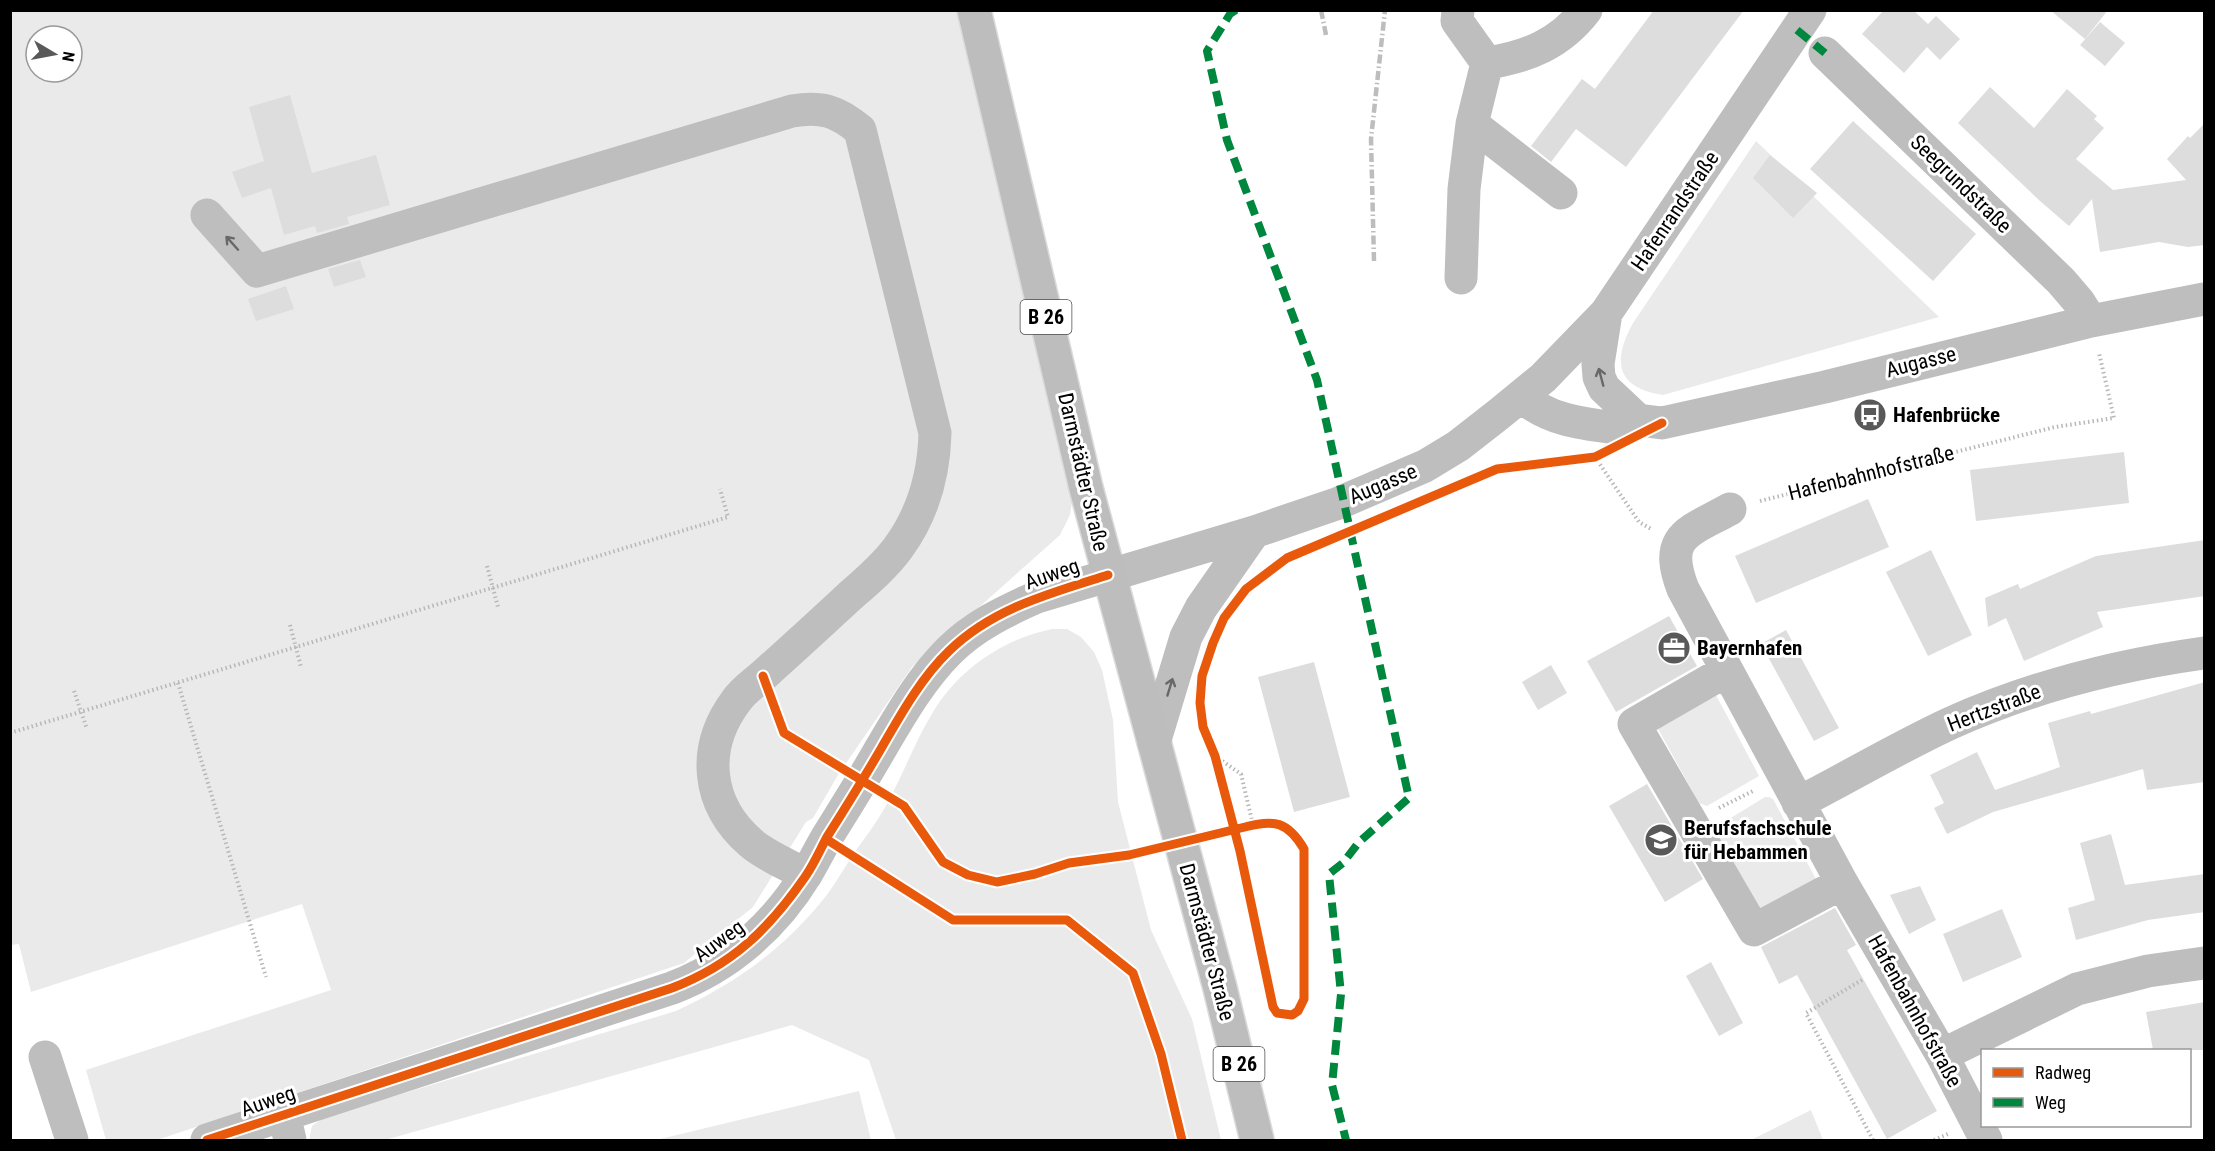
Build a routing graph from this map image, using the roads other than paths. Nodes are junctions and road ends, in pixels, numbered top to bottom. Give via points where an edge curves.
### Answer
1 (974, 10) edge
2 (1458, 10) edge
3 (1586, 10) edge
4 (1810, 10) edge
5 (1825, 53) dead end
6 (1486, 63) junction
7 (1472, 124) junction
8 (1562, 193) dead end
9 (207, 215) dead end
10 (1461, 278) dead end
11 (2205, 299) edge
12 (1606, 313) junction
13 (2091, 321) junction
14 (1522, 397) junction
15 (1638, 420) junction
16 (1730, 509) road end
17 (1267, 527) junction
18 (1108, 575) junction
19 (2205, 653) edge
20 (1726, 671) junction
21 (1154, 743) junction
22 (1791, 789) junction
23 (806, 875) junction
24 (1842, 883) junction
25 (2205, 963) edge
26 (1942, 1055) junction
27 (45, 1057) dead end
28 (287, 1127) edge
29 (72, 1140) edge
30 (207, 1140) edge
31 (1257, 1140) edge
32 (1986, 1140) edge

1 - 18 main road, Darmstädter Straße / B 26
2 - 6 street via 1457,21
3 - 6 street via 1546,46 1518,58
4 - 12 street, Hafenrandstraße
5 - 13 street, Seegrundstraße via 2061,281
6 - 7 street
7 - 8 street
7 - 10 street via 1464,189
23 -> 9 street via 753,844 736,828 717,792 712,770 713,745 736,700 897,550 928,490 935,433 860,130 831,112 814,108 792,111 257,271
11 - 13 street, Augasse
12 - 14 street, Hafenrandstraße
15 -> 12 street via 1604,388 1599,377
13 - 15 street, Augasse via 1662,423
14 - 15 street, Augasse via 1544,413 1576,422 1623,429
14 - 17 street, Augasse via 1425,466 1348,499
16 - 20 street, Hafenbahnhofstraße via 1690,531 1677,544 1674,556 1683,589
17 - 18 street, Augasse
21 -> 17 street via 1186,637 1201,608
18 - 21 main road, Darmstädter Straße / B 26
18 - 23 street, Auweg via 1005,611 949,651 905,708
19 - 22 street, Hertzstraße via 2148,661 2037,690
20 - 22 street, Hafenbahnhofstraße
20 - 24 street via 1634,724 1754,930
21 - 31 main road, Darmstädter Straße / B 26
22 - 24 street, Hafenbahnhofstraße
23 - 28 street, Auweg via 756,937 727,961 697,978
24 - 26 street, Hafenbahnhofstraße
25 - 26 street via 2148,971 2077,989
26 - 32 street, Hafenbahnhofstraße
27 - 29 street
28 - 30 street, Auweg

